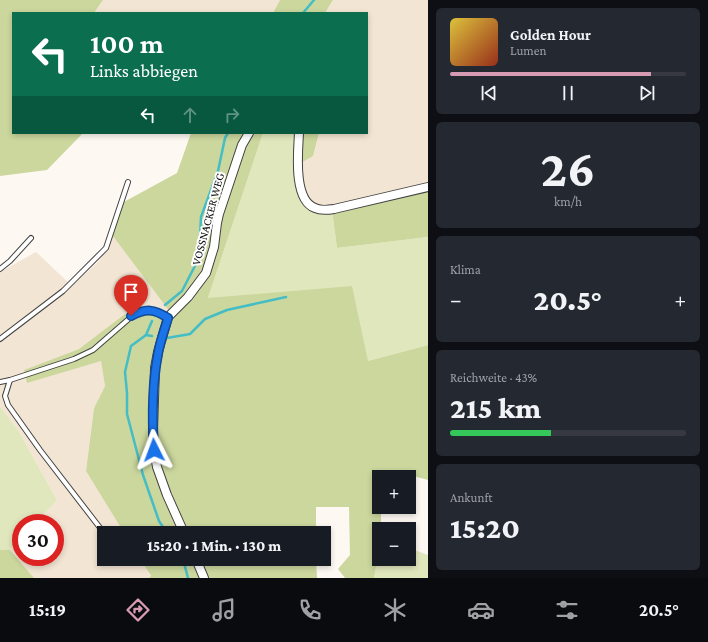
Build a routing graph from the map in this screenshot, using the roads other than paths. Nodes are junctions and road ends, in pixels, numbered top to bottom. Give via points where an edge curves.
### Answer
1 (248, 134) edge
2 (299, 134) edge
3 (128, 182) dead end
4 (428, 187) edge
5 (31, 238) dead end
6 (0, 269) edge
7 (168, 318) junction
8 (0, 339) edge
9 (10, 380) junction
10 (0, 382) edge
11 (99, 526) edge
12 (181, 526) edge
13 (199, 566) edge
14 (204, 578) edge

1 - 7 street, VOSSNACKER WEG via 242,144 223,202 206,273
2 - 4 street via 300,185 306,201 315,208 334,208
3 - 8 lane via 106,248 64,291
5 - 6 lane
7 - 9 lane via 159,312 145,310 131,316 93,350 74,359
7 - 12 street, VOSSNACKER WEG via 155,368 154,450 157,467
9 - 10 lane
9 - 11 lane via 5,396 8,405
13 - 14 street

